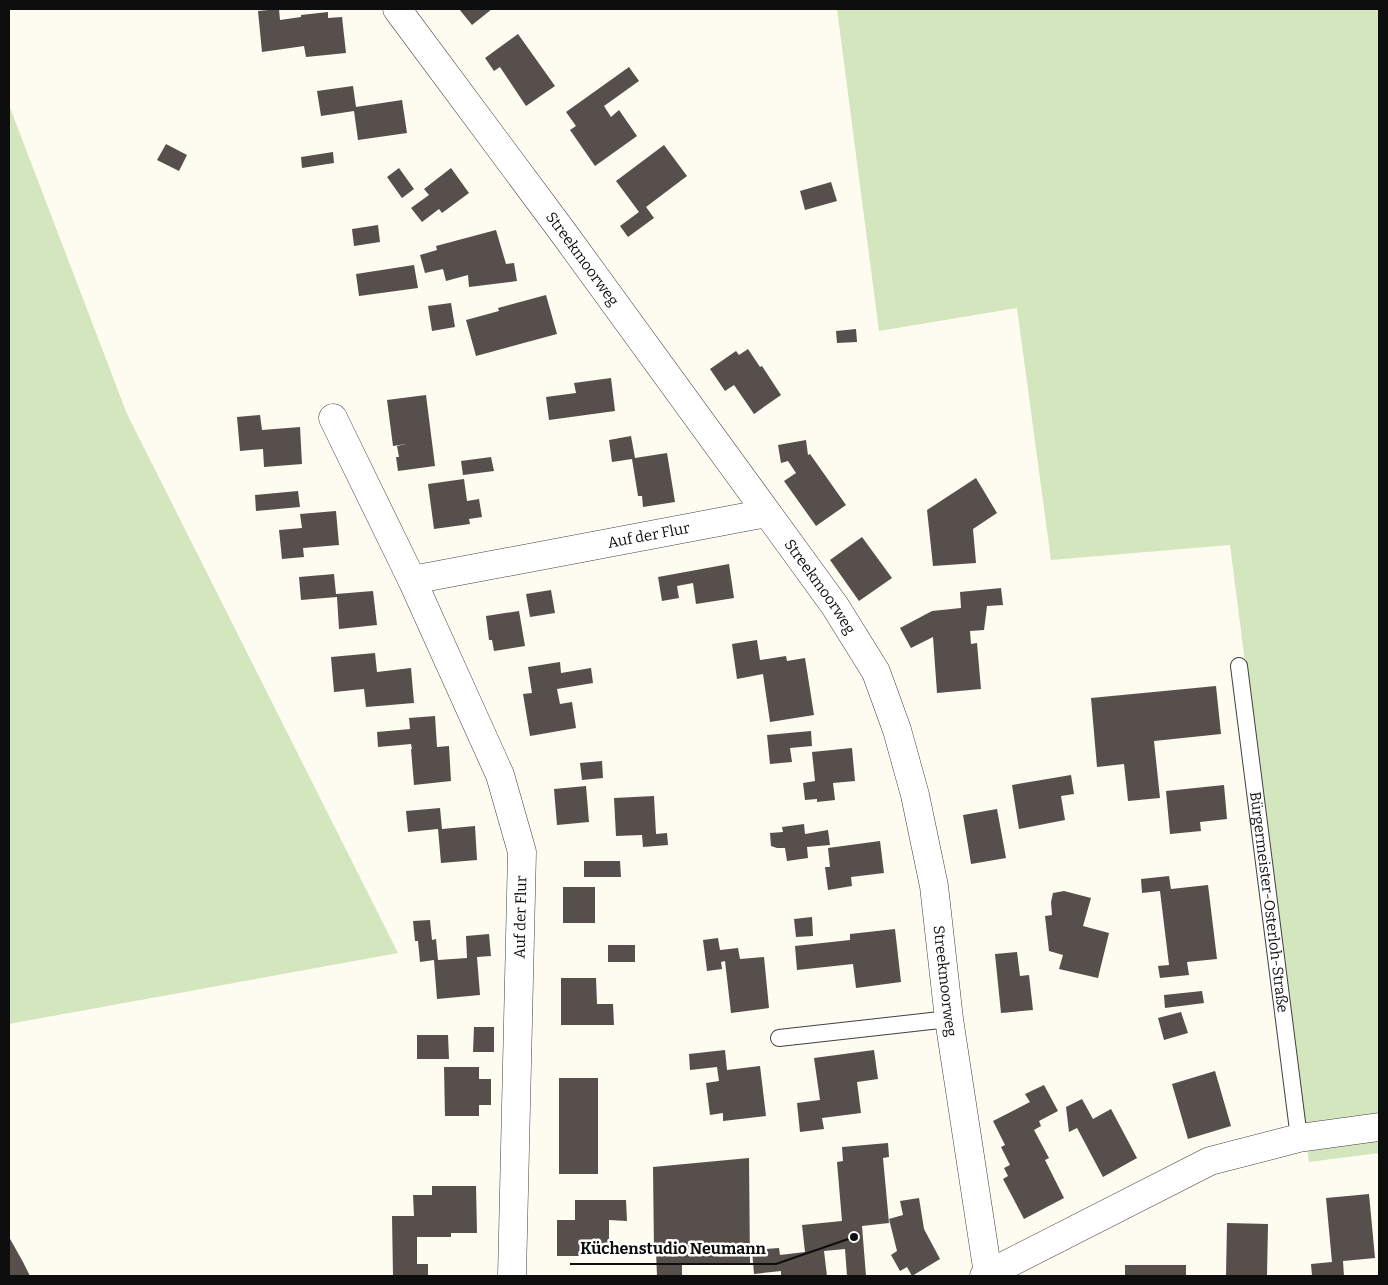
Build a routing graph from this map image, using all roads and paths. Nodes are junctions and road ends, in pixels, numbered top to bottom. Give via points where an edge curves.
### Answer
1 (397, 9) edge
2 (333, 418) dead end
3 (767, 512) junction
4 (412, 580) junction
5 (1239, 666) dead end
6 (949, 1019) junction
7 (779, 1038) dead end
8 (1379, 1127) edge
9 (1299, 1138) junction
10 (986, 1275) edge
11 (512, 1276) edge

1 - 3 street, Streekmoorweg
2 - 4 street, Auf der Flur
3 - 4 street, Auf der Flur
3 - 6 street, Streekmoorweg via 835,606 876,672 897,730 915,794 934,886
4 - 11 street, Auf der Flur via 500,775 522,852
5 - 9 lane, Bürgermeister-Osterloh-Straße
6 - 7 lane
6 - 10 street, Streekmoorweg
8 - 9 street
9 - 10 street via 1210,1161

